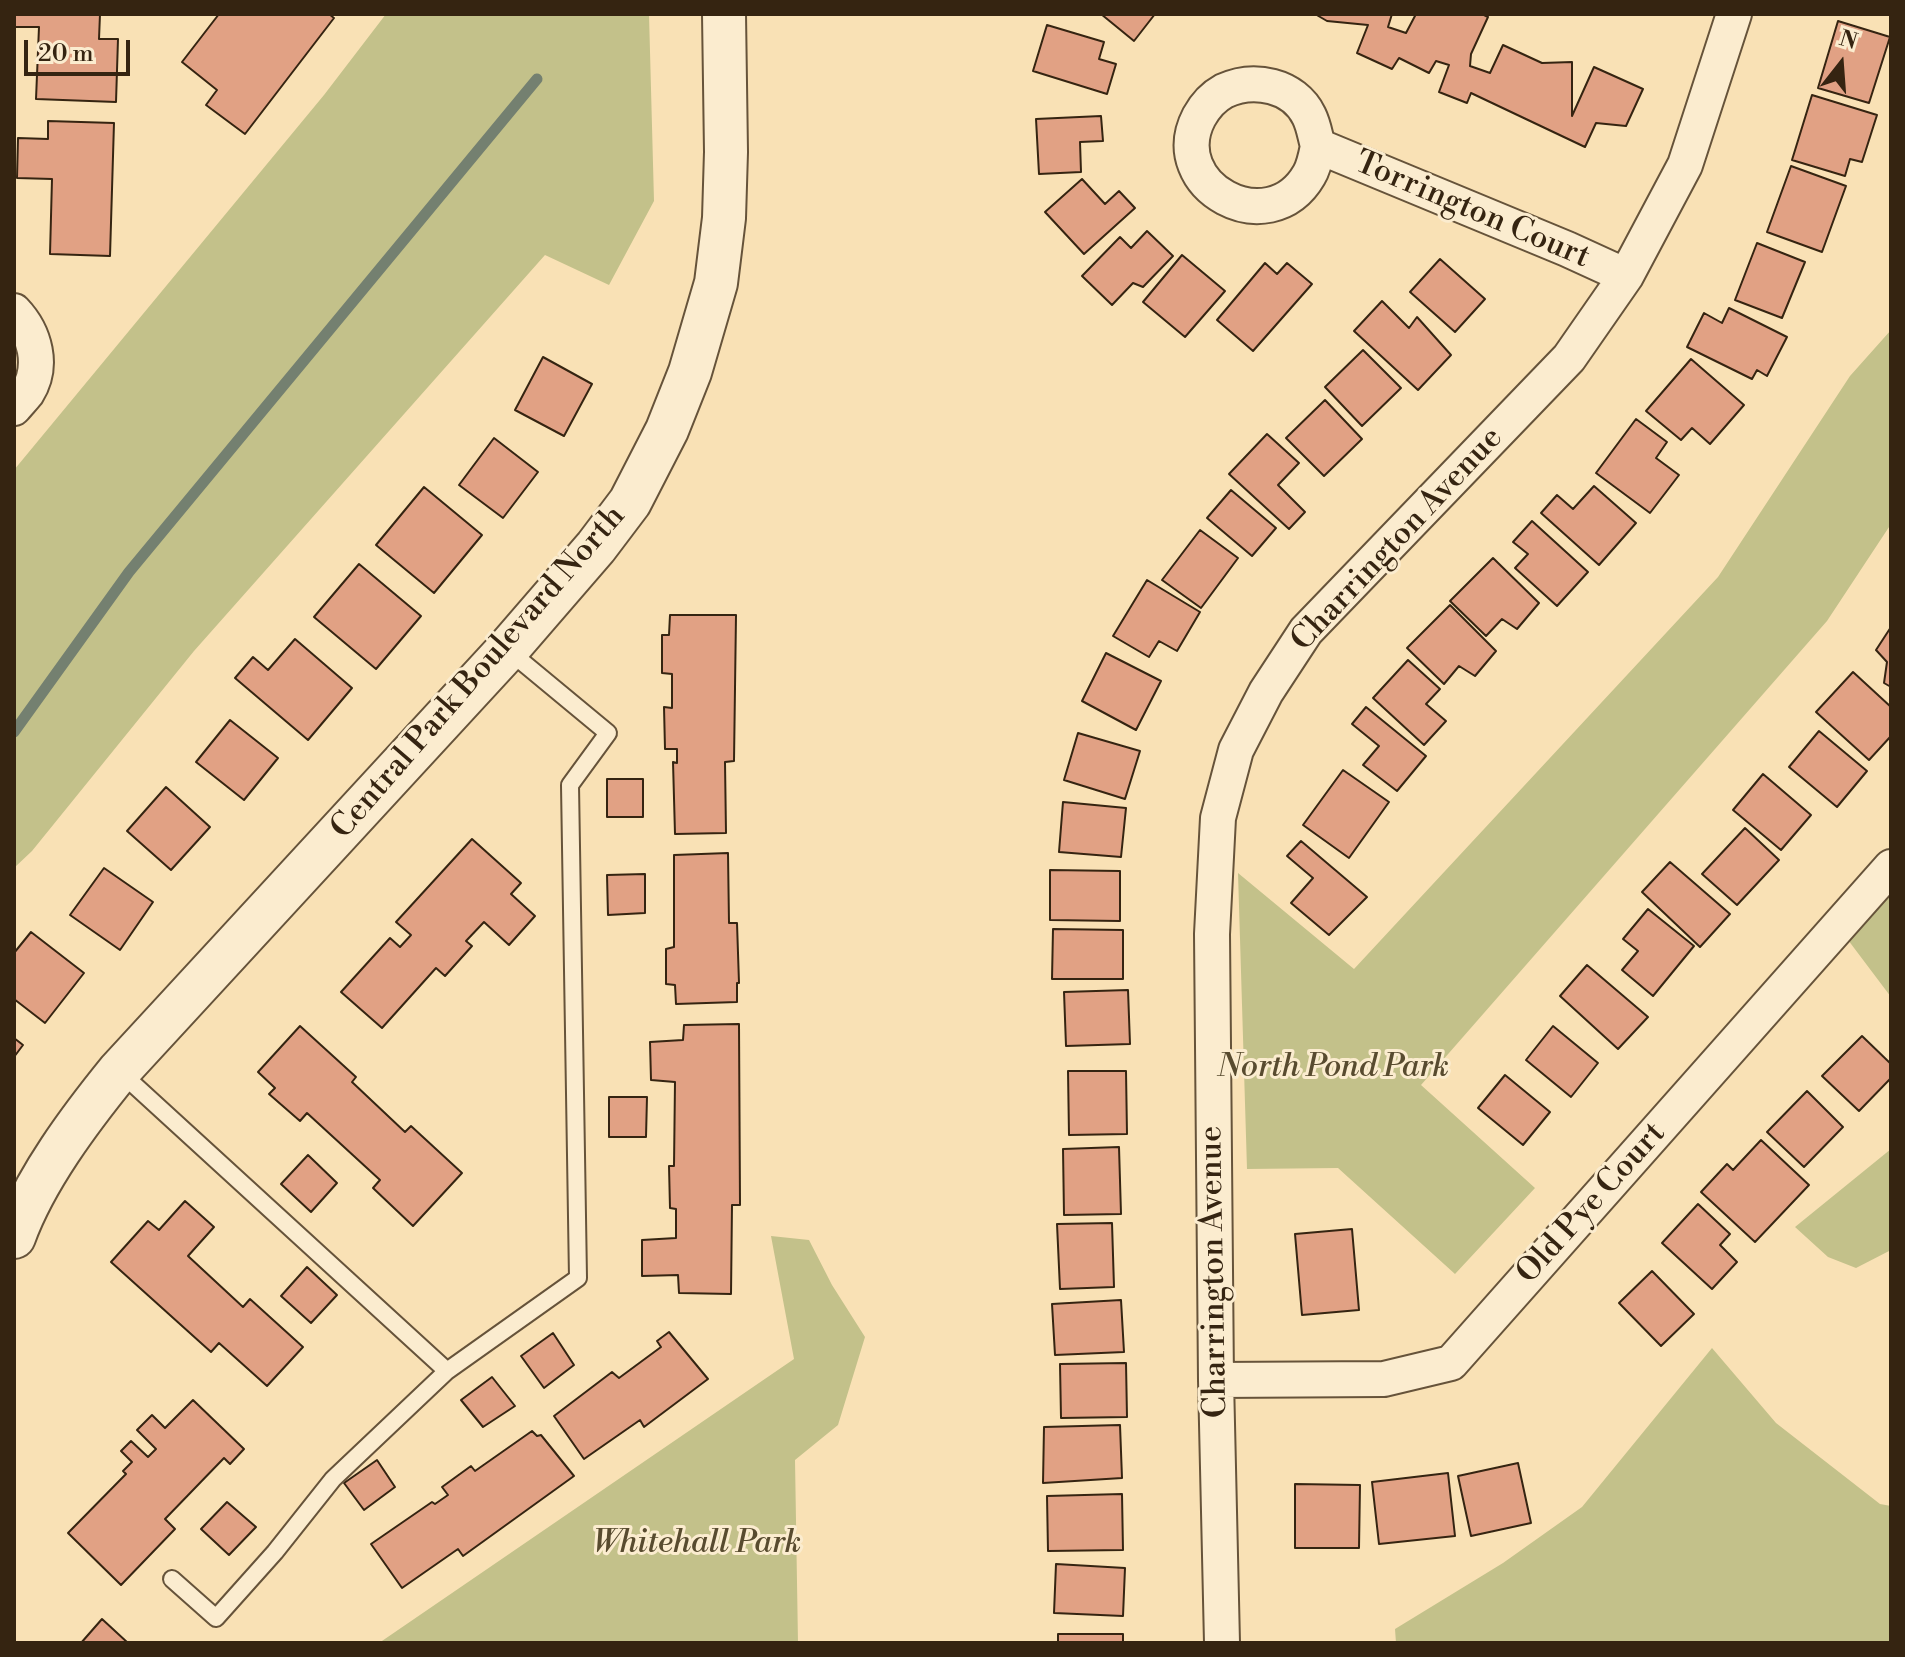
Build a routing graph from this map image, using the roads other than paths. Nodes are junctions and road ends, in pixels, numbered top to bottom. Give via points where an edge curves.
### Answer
1 (724, 14) edge
2 (1734, 14) edge
3 (1318, 146) dead end
4 (1626, 276) junction
5 (14, 311) edge
6 (14, 408) edge
7 (507, 650) junction
8 (1891, 867) edge
9 (119, 1071) junction
10 (14, 1237) edge
11 (447, 1371) junction
12 (1216, 1380) junction
13 (172, 1579) dead end
14 (1222, 1643) edge

1 - 7 street, Central Park Boulevard North via 724,218 716,283 690,372 630,502
2 - 4 street, Charrington Avenue via 1685,165
3 - 4 street, Torrington Court
4 - 12 street, Charrington Avenue via 1569,358 1306,631 1236,750 1218,818 1212,934
5 - 6 street via 29,329 36,350 35,372
7 - 9 street, Central Park Boulevard North
7 - 11 lane via 608,733 570,785 578,1278
8 - 12 street, Old Pye Court via 1451,1363 1384,1379
9 - 10 street, Central Park Boulevard North via 46,1172
9 - 11 lane
11 - 13 lane via 333,1479 216,1618
12 - 14 street, Charrington Avenue

